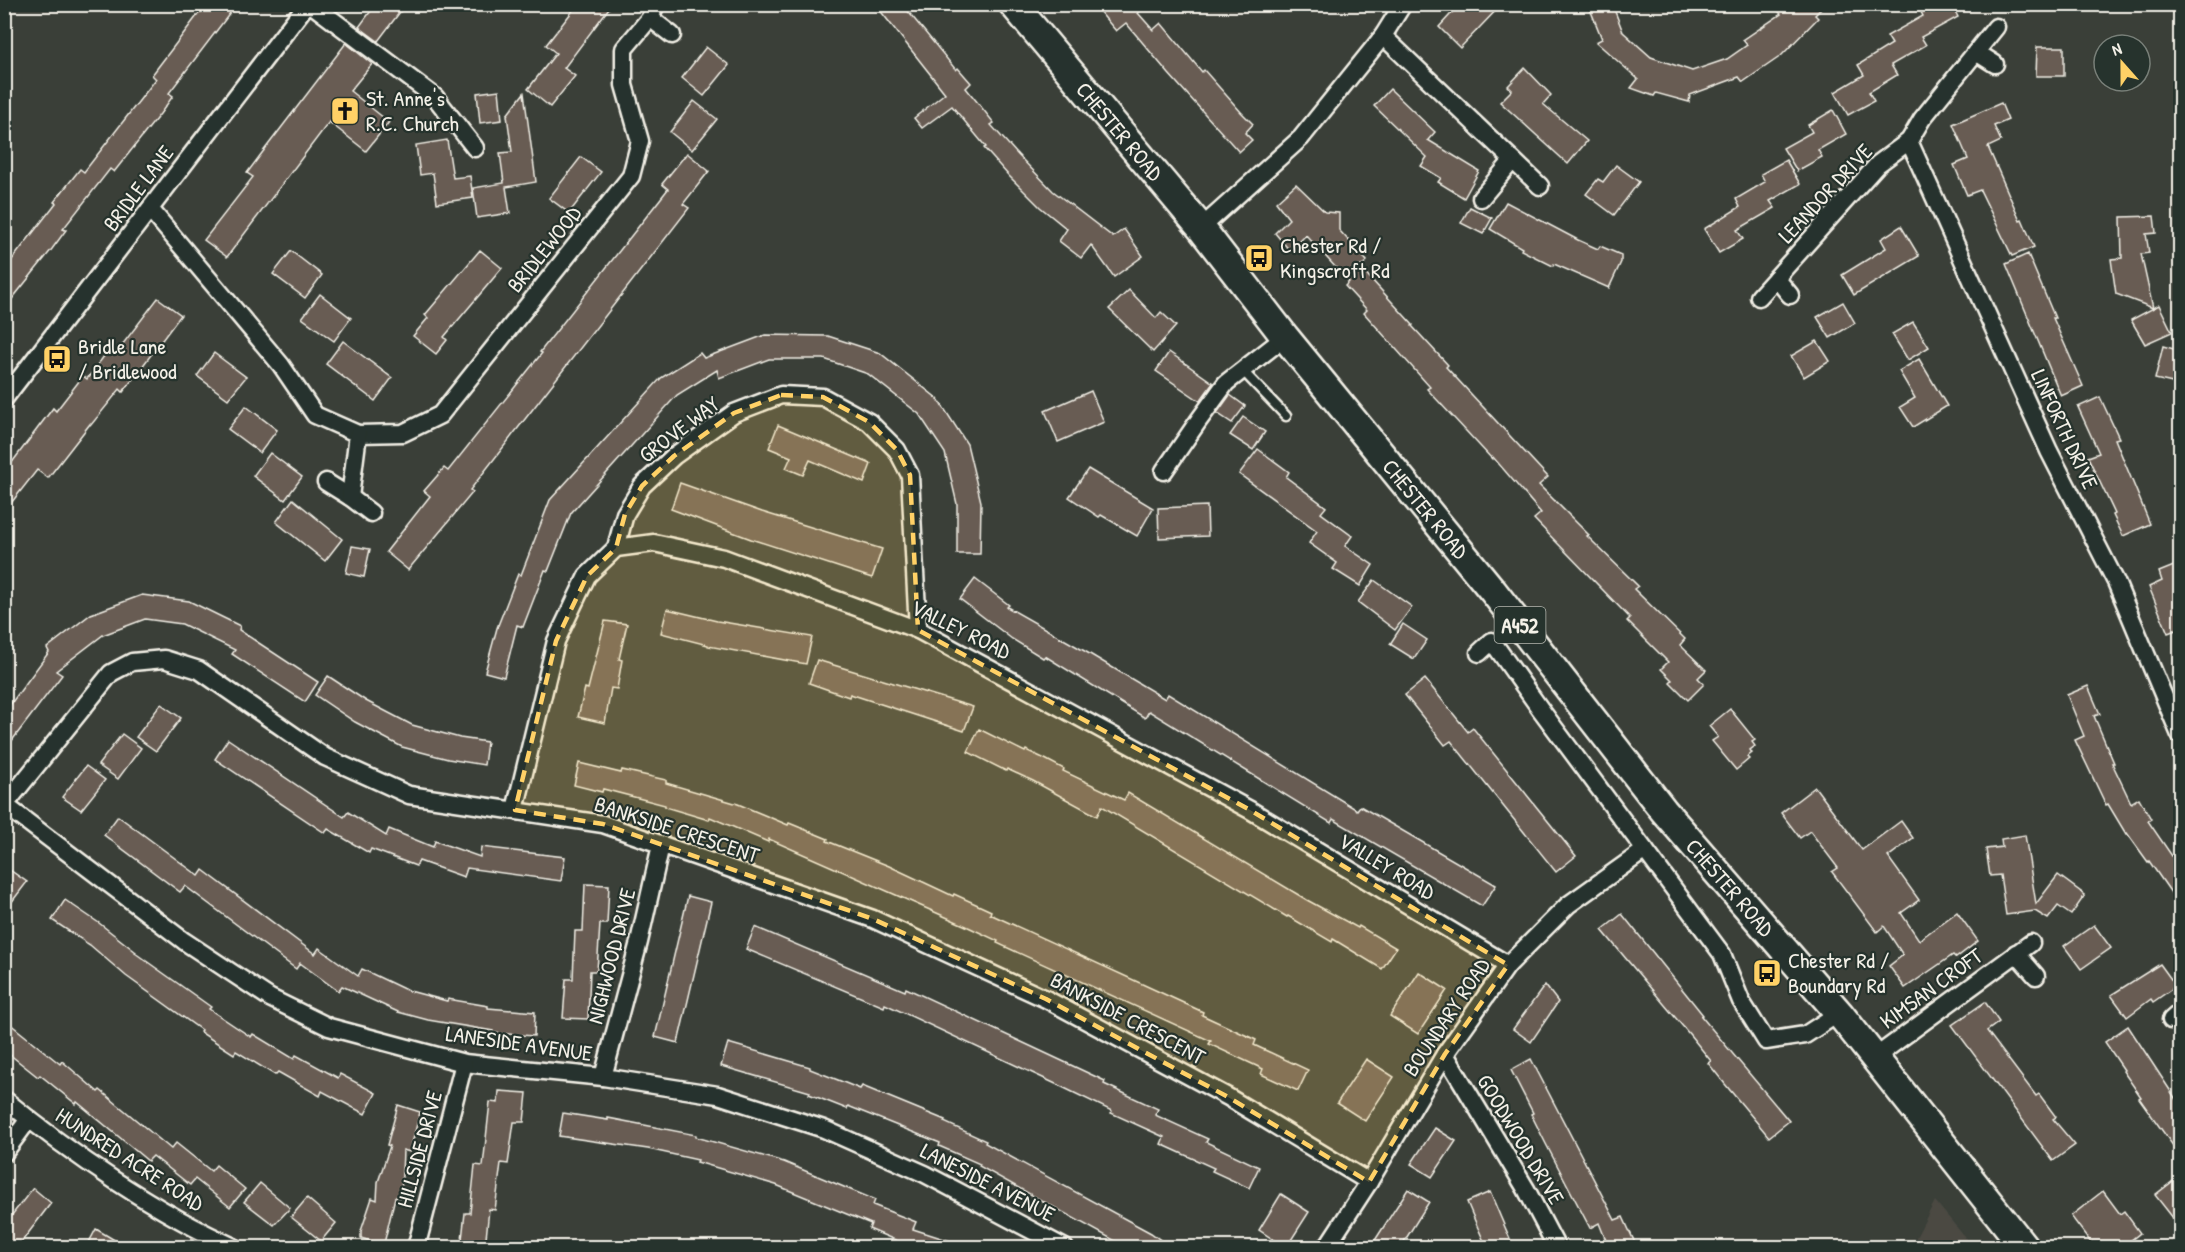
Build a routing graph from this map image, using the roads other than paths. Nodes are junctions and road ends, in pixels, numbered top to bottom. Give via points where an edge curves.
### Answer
1 (309, 4) edge
2 (1013, 4) edge
3 (1403, 4) edge
4 (653, 11) edge
5 (1996, 27) dead end
6 (672, 35) dead end
7 (1383, 36) junction
8 (1976, 52) junction
9 (1995, 64) dead end
10 (1909, 141) junction
11 (475, 148) dead end
12 (1512, 161) junction
13 (1540, 186) dead end
14 (1482, 198) dead end
15 (150, 209) junction
16 (1201, 228) junction
17 (1776, 278) junction
18 (1790, 295) dead end
19 (1759, 297) dead end
20 (1285, 337) junction
21 (1242, 370) junction
22 (4, 399) edge
23 (1286, 416) dead end
24 (358, 434) junction
25 (1164, 471) dead end
26 (326, 482) dead end
27 (350, 497) junction
28 (371, 513) dead end
29 (616, 548) junction
30 (918, 630) junction
31 (1479, 653) dead end
32 (2181, 735) edge
33 (5, 805) edge
34 (515, 810) junction
35 (661, 845) junction
36 (1645, 850) junction
37 (2031, 943) dead end
38 (2016, 953) junction
39 (1508, 965) junction
40 (2036, 976) dead end
41 (1839, 1013) junction
42 (1445, 1054) junction
43 (1874, 1058) junction
44 (464, 1063) junction
45 (603, 1077) junction
46 (4, 1099) edge
47 (29, 1119) junction
48 (4, 1153) edge
49 (1369, 1182) junction
50 (236, 1248) edge
51 (416, 1248) edge
52 (1065, 1248) edge
53 (1326, 1248) edge
54 (1557, 1248) edge
55 (2025, 1248) edge

1 - 11 street via 435,97
1 - 15 street, BRIDLE LANE
2 - 16 highway, CHESTER ROAD / A452
3 - 7 street
4 - 6 street, BRIDLEWOOD
4 - 24 street, BRIDLEWOOD via 624,49 624,85 640,141 631,176 440,415 403,433
5 - 8 street
7 - 12 street
7 - 16 street via 1301,138
8 - 9 street
8 - 10 street
10 - 17 street, LEANDOR DRIVE via 1878,164
10 - 32 street, LINFORTH DRIVE via 2049,451 2116,582
12 - 13 street
12 - 14 street
15 - 22 street, BRIDLE LANE
15 - 24 street, BRIDLEWOOD via 281,365 315,415
16 - 20 highway, CHESTER ROAD / A452
17 - 18 street
17 - 19 street, LEANDOR DRIVE
20 - 21 street
20 - 41 highway, CHESTER ROAD / A452 via 1493,591 1664,811
21 - 23 lane
21 - 25 street via 1198,420
24 - 27 street
26 - 27 street
27 - 28 street
29 - 30 street, VALLEY ROAD via 654,543 724,558
29 - 30 street, GROVE WAY via 625,514 642,486 674,456 734,413 781,395 823,397 869,422 897,450 910,475
29 - 34 street via 587,576 556,641
30 - 39 street, VALLEY ROAD via 1250,810
31 - 36 street, CHESTER ROAD via 1492,641
33 - 34 street, BANKSIDE CRESCENT via 111,673 132,662 164,659 199,670 325,757 409,795
33 - 44 street, LANESIDE AVENUE via 184,941 270,998 329,1027
34 - 35 street, BANKSIDE CRESCENT via 603,824
35 - 45 street, NIGHWOOD DRIVE
35 - 49 street, BANKSIDE CRESCENT via 873,919 1046,999 1228,1096
36 - 39 street, BOUNDARY ROAD via 1568,905
36 - 41 street, CHESTER ROAD via 1722,954 1741,1001 1766,1041 1804,1035
37 - 38 street, KIMSAN CROFT
38 - 40 street, KIMSAN CROFT
38 - 43 street, KIMSAN CROFT
39 - 42 street, BOUNDARY ROAD
41 - 43 highway, CHESTER ROAD / A452
42 - 49 street, BOUNDARY ROAD
42 - 54 street, GOODWOOD DRIVE
43 - 55 highway, CHESTER ROAD / A452
44 - 45 street, LANESIDE AVENUE
44 - 51 street, HILLSIDE DRIVE
45 - 52 street, LANESIDE AVENUE via 718,1095 824,1129 925,1174
46 - 47 street, HUNDRED ACRE ROAD
47 - 48 street
47 - 50 street, HUNDRED ACRE ROAD via 197,1230
49 - 53 street, BOUNDARY ROAD

